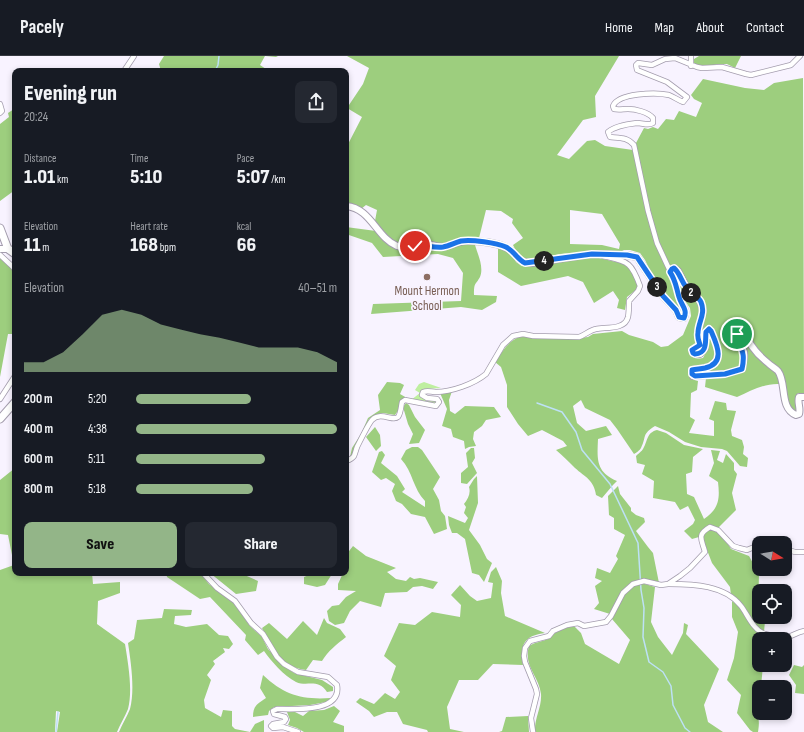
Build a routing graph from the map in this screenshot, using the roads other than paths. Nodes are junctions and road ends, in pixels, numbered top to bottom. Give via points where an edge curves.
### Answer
1 (134, 56) edge
2 (691, 56) edge
3 (800, 56) edge
4 (691, 66) junction
5 (126, 68) edge
6 (0, 104) edge
7 (0, 113) edge
8 (349, 207) edge
9 (0, 228) edge
10 (0, 249) edge
11 (12, 249) edge
12 (12, 251) edge
13 (592, 254) junction
14 (0, 255) edge
15 (12, 267) edge
16 (670, 272) junction
17 (12, 381) edge
18 (804, 397) edge
19 (0, 399) edge
20 (12, 405) edge
21 (0, 418) edge
22 (349, 460) edge
23 (752, 548) edge
24 (792, 551) edge
25 (804, 552) edge
26 (206, 576) edge
27 (668, 584) junction
28 (804, 631) edge
29 (298, 732) edge
30 (533, 732) edge

1 - 5 street
2 - 4 street
3 - 4 street via 791,65 751,75 722,66
4 - 16 street via 676,58 665,59 652,65 638,63 637,70 667,82 686,95 686,99 683,102 670,96 655,94 621,98 614,104 614,109 630,109 648,114 653,118 653,123 625,125 608,132 610,137 622,137 634,145 657,243
6 - 7 street
8 - 13 main road via 361,211 381,234 400,247 442,247 465,241 493,243 505,247 525,263
9 - 11 highway
10 - 12 main road
13 - 16 main road via 637,257 679,317 684,318 685,309
13 - 22 street via 626,262 636,273 640,286 629,301 625,324 594,329 579,337 523,334 513,336 503,345 486,374 473,383 443,391 423,392 424,396 437,399 439,402 436,406 405,400 396,418 384,415 371,420 354,456
14 - 15 street
16 - 18 main road via 674,268 678,271 687,289 701,303 703,311 698,332 700,345 692,350 693,353 700,354 705,348 706,332 709,329 718,351 719,357 715,364 692,370 693,376 725,374 742,369 744,352 737,334 741,328 746,331 747,339 757,353 777,371 788,409 792,414 799,414 797,401 799,397
17 - 19 street
20 - 21 highway
23 - 27 street via 746,550 733,546 718,530 710,527 701,534 704,552 685,572
24 - 25 street
26 - 29 street via 235,601 284,664 298,672 328,677 337,685 337,694 329,704 273,711 274,714 285,717 286,721 271,726
27 - 28 street via 700,585 729,596 740,604 756,628 765,634 787,637
27 - 30 street via 644,581 633,584 623,593 606,622 584,626 567,625 553,631 549,636 530,641 525,648 524,656 537,694 531,718

